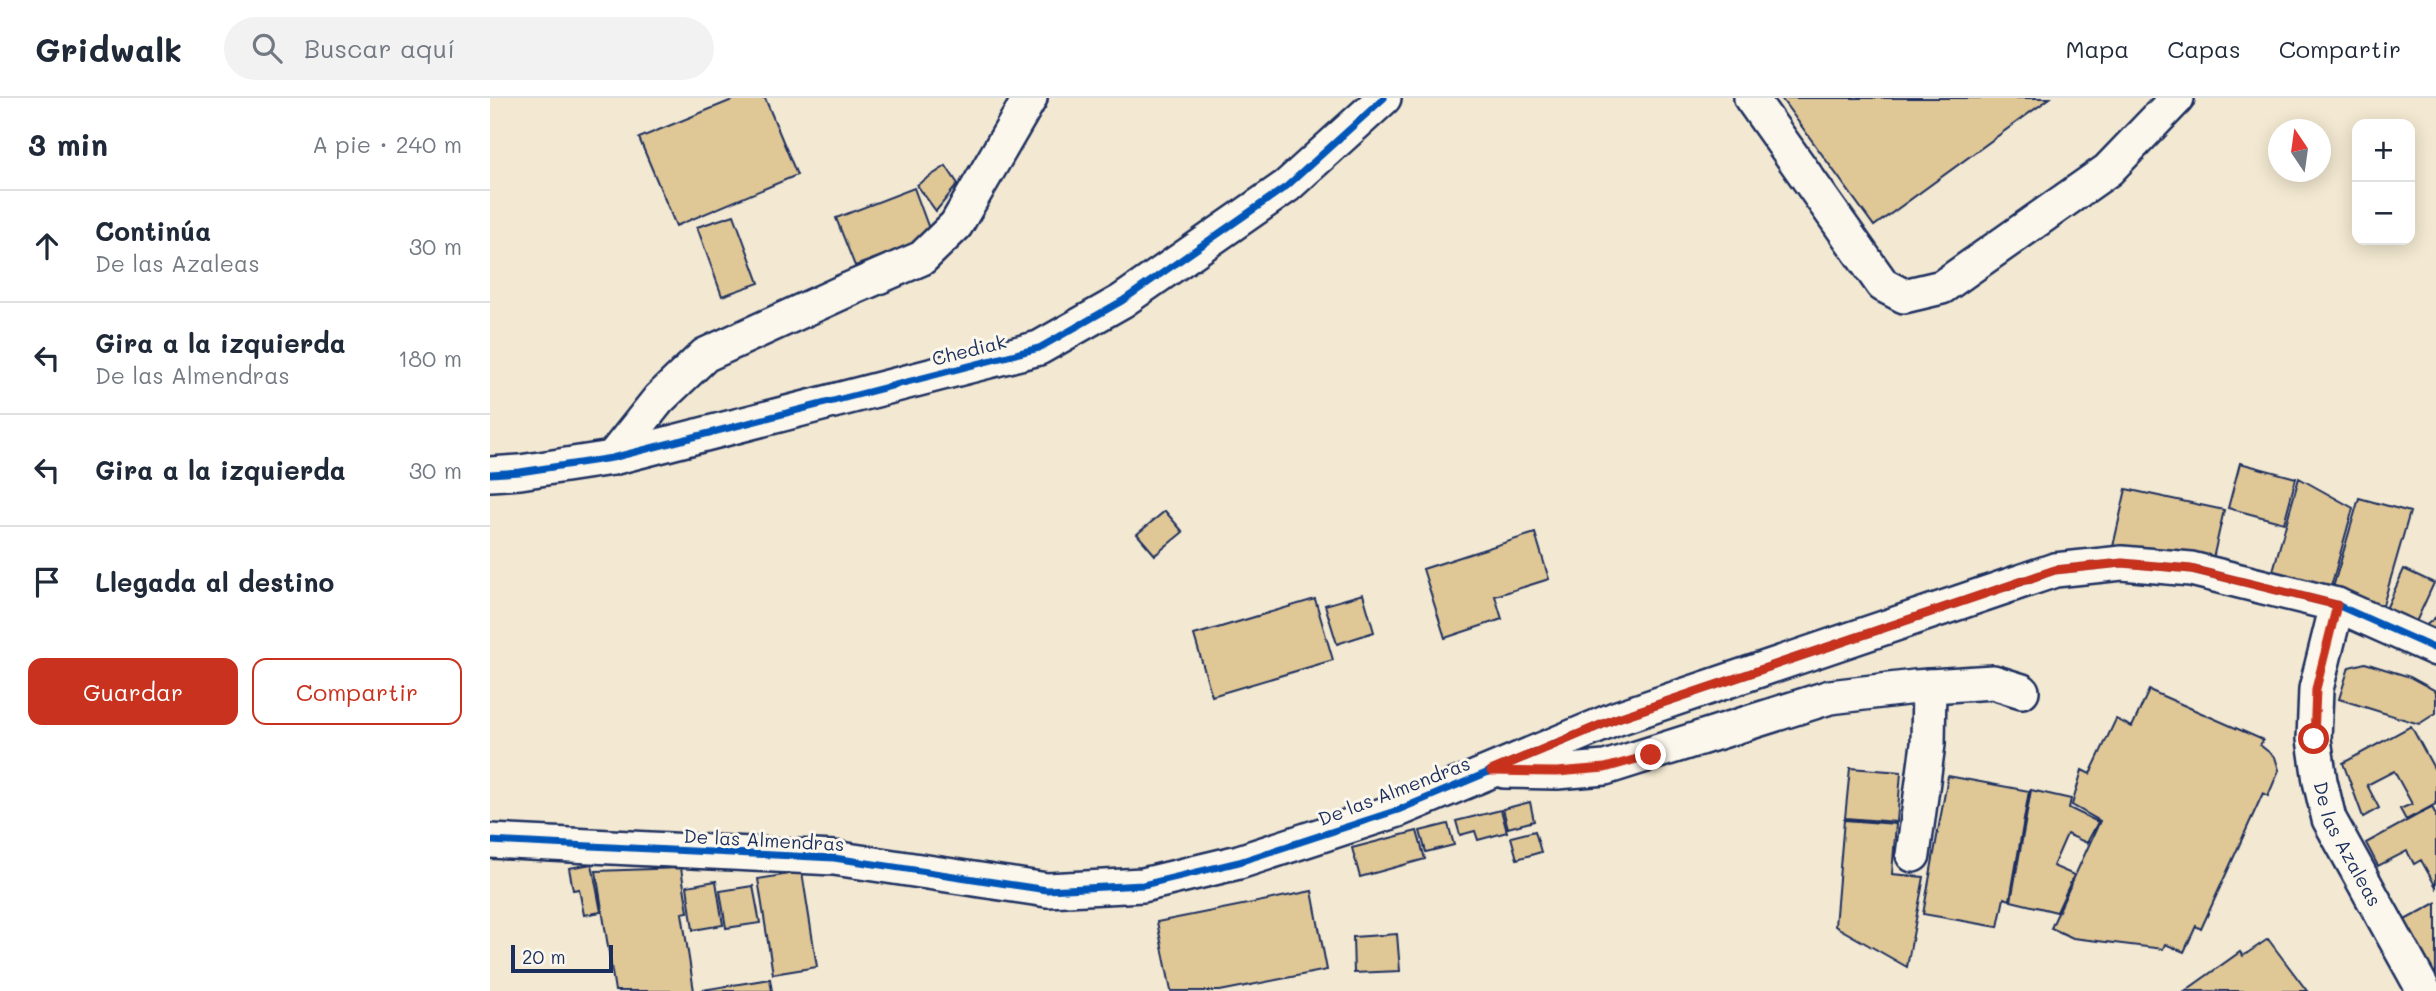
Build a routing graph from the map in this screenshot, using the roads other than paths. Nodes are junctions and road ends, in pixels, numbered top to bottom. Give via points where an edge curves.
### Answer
1 (1030, 98) edge
2 (1384, 98) edge
3 (1751, 98) edge
4 (2177, 98) edge
5 (612, 458) junction
6 (490, 474) edge
7 (2337, 605) junction
8 (2436, 649) edge
9 (1929, 686) junction
10 (2022, 691) dead end
11 (1491, 771) junction
12 (490, 841) edge
13 (1913, 855) dead end
14 (2424, 991) edge

1 - 5 street via 956,225 922,258 705,355 659,399
2 - 5 street, Chediak via 1287,186 1122,301 1039,348
3 - 4 street via 1883,285 1904,296 1942,287 2108,170
5 - 6 street, Chediak
7 - 8 street, De las Almendras
7 - 11 street, De las Almendras via 2191,569 2122,563 2055,570 1615,719
7 - 14 street, De las Azaleas via 2316,689 2314,739 2323,794 2329,819
9 - 10 street via 1993,682
9 - 11 street via 1830,697 1605,768
9 - 13 street via 1928,744
11 - 12 street, De las Almendras via 1398,810 1239,862 1143,885 1047,890 834,858

